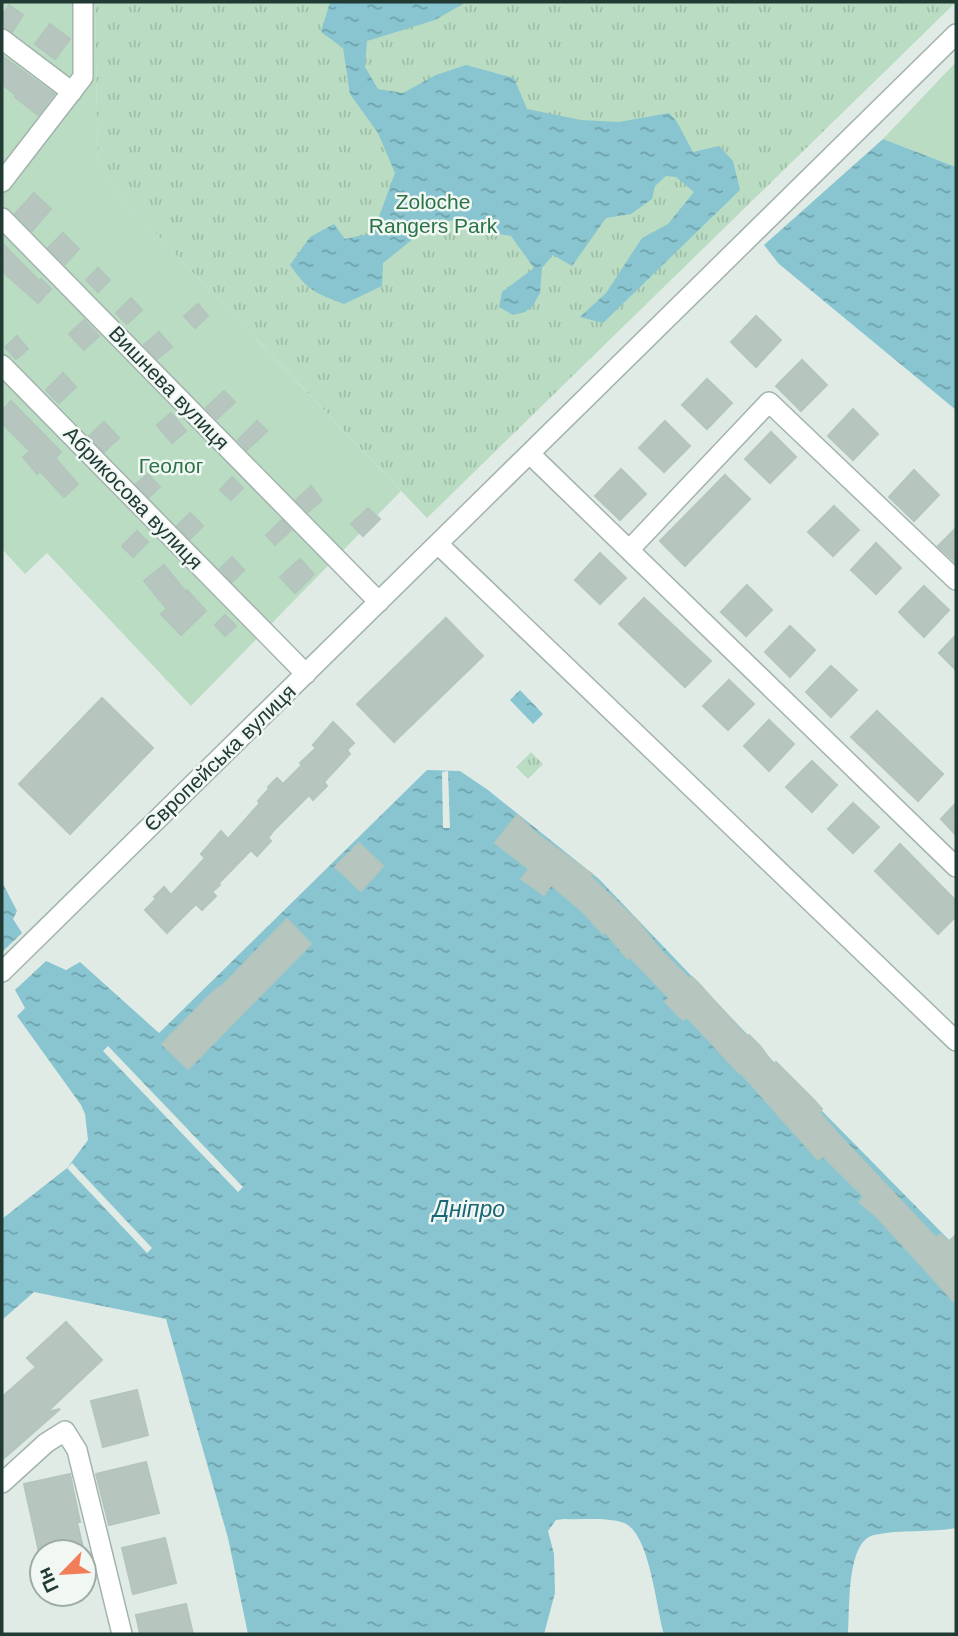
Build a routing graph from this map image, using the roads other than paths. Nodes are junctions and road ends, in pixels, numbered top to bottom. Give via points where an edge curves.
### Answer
1 (83, 2) edge
2 (956, 34) edge
3 (2, 38) edge
4 (72, 92) junction
5 (2, 182) edge
6 (2, 218) edge
7 (2, 365) edge
8 (530, 454) junction
9 (438, 544) junction
10 (629, 550) junction
11 (956, 580) edge
12 (379, 602) junction
13 (306, 674) junction
14 (956, 867) edge
15 (2, 972) edge
16 (956, 1041) edge
17 (2, 1483) edge
18 (122, 1634) edge

1 - 4 street via 83,77
2 - 8 street, Європейська вулиця
3 - 4 street
4 - 5 street
6 - 12 street, Вишнева вулиця
7 - 13 street, Абрикосова вулиця
8 - 9 street, Європейська вулиця
8 - 10 street
9 - 12 street, Європейська вулиця
9 - 16 street
10 - 11 street via 769,402
10 - 14 street
12 - 13 street, Європейська вулиця
13 - 15 street, Європейська вулиця
17 - 18 street via 65,1431 77,1450

